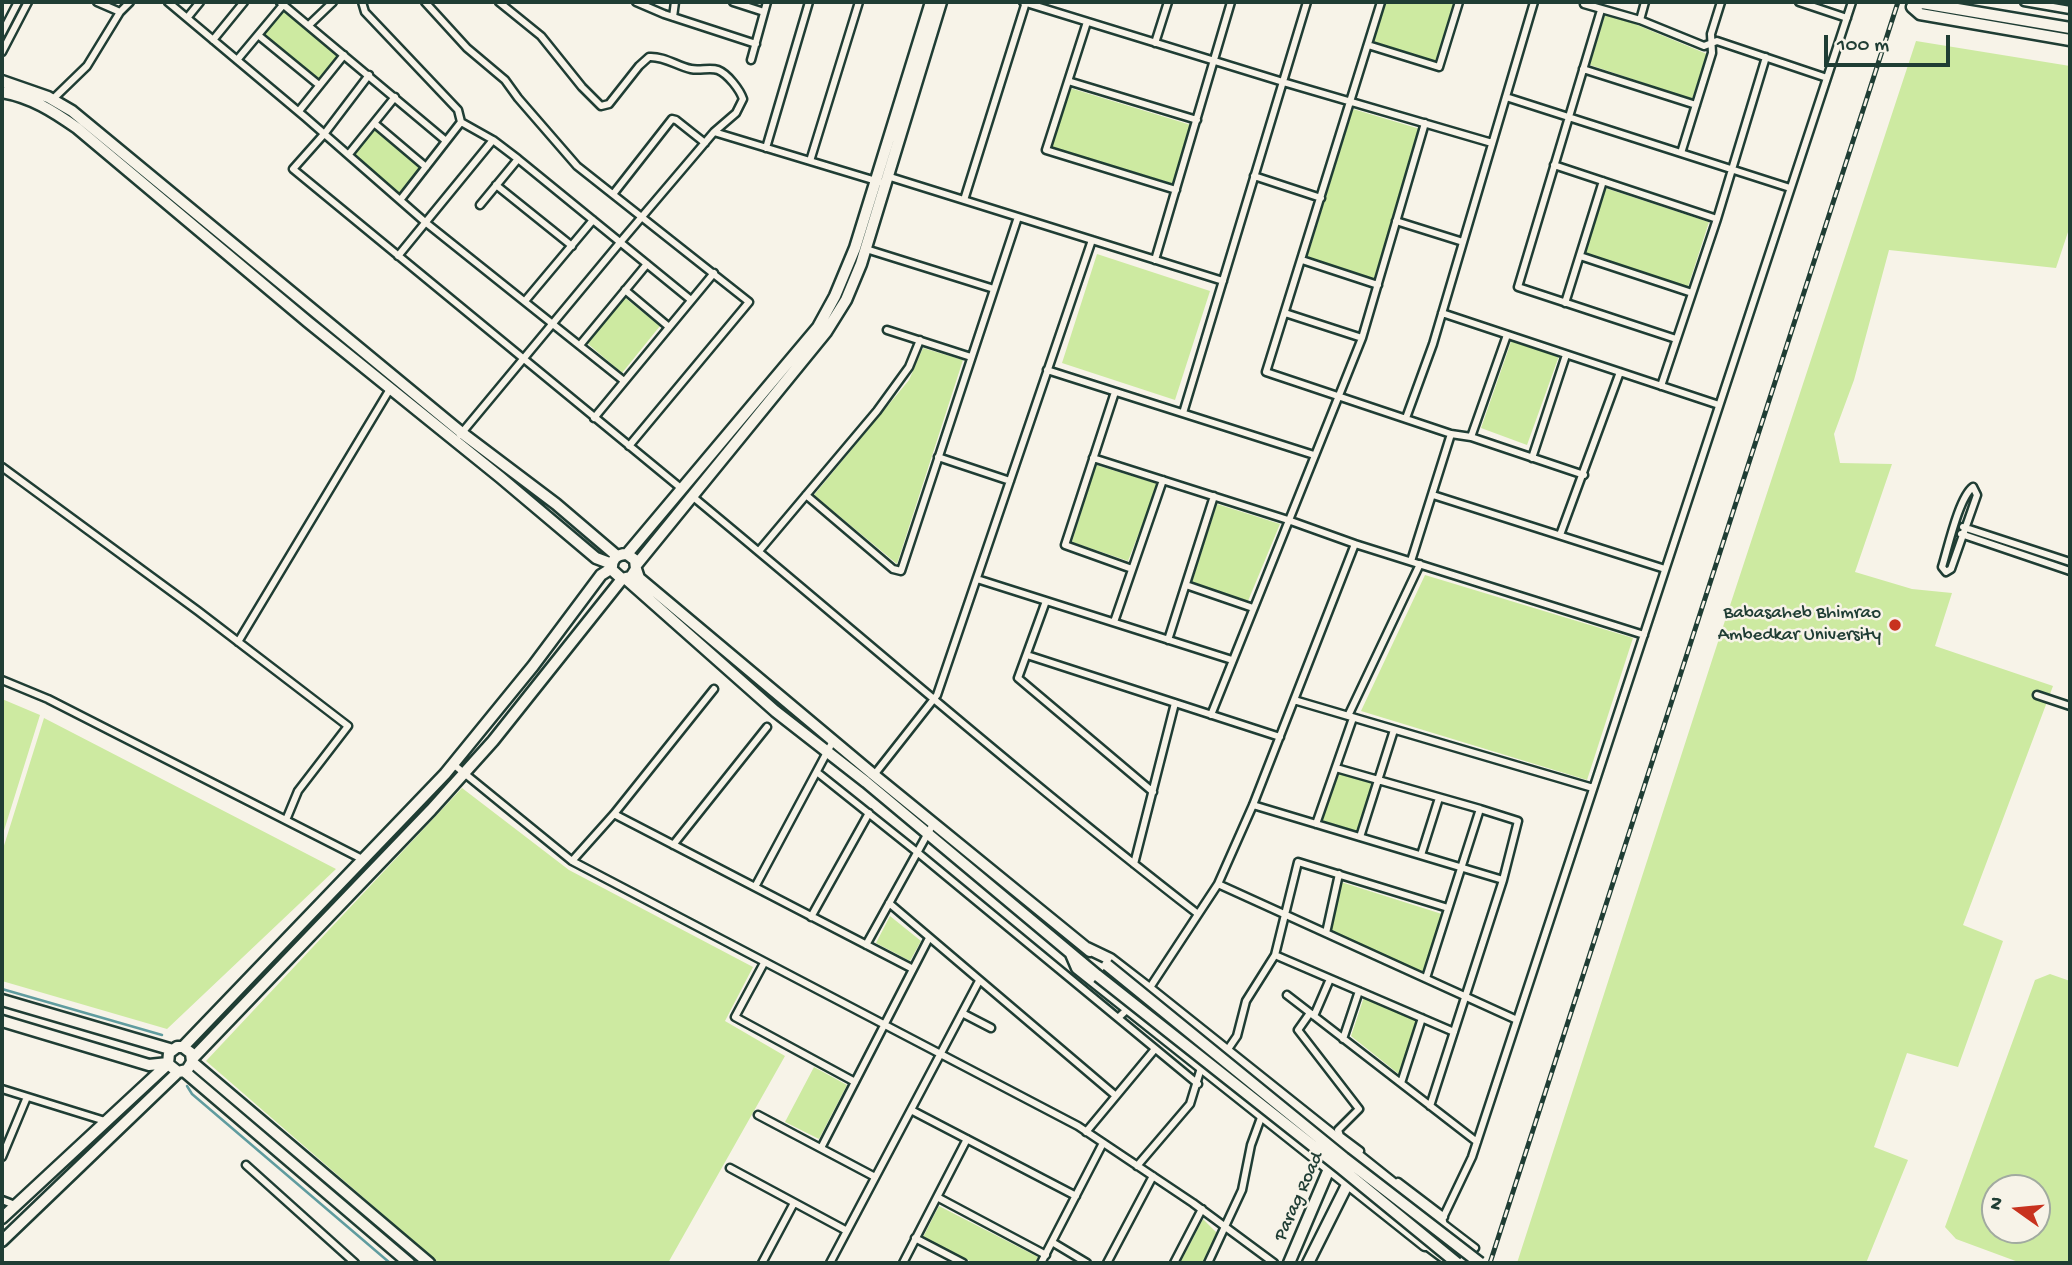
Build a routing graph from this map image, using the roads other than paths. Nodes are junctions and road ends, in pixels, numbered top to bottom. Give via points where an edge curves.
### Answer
1 (18, 2) edge
2 (28, 2) edge
3 (130, 2) edge
4 (168, 2) edge
5 (200, 2) edge
6 (244, 2) edge
7 (331, 2) edge
8 (362, 2) edge
9 (425, 2) edge
10 (501, 2) edge
11 (675, 2) edge
12 (733, 2) edge
13 (767, 2) edge
14 (810, 2) edge
15 (859, 2) edge
16 (931, 2) edge
17 (941, 2) edge
18 (1025, 2) edge
19 (1168, 2) edge
20 (1231, 2) edge
21 (1307, 2) edge
22 (1381, 2) edge
23 (1459, 2) edge
24 (1534, 2) edge
25 (1646, 2) edge
26 (1721, 2) edge
27 (1799, 2) edge
28 (1852, 2) edge
29 (2024, 2) edge
30 (102, 3) edge
31 (282, 3) edge
32 (640, 3) edge
33 (1584, 4) dead end
34 (1601, 10) junction
35 (2070, 10) edge
36 (120, 12) junction
37 (764, 12) junction
38 (673, 17) junction
39 (187, 18) junction
40 (1847, 18) junction
41 (1640, 20) junction
42 (1087, 22) junction
43 (309, 25) junction
44 (2070, 28) edge
45 (2, 33) edge
46 (258, 35) junction
47 (213, 40) junction
48 (2070, 40) edge
49 (1155, 43) junction
50 (1712, 43) junction
51 (756, 44) junction
52 (1368, 45) junction
53 (2, 52) edge
54 (344, 55) junction
55 (1766, 57) junction
56 (237, 60) junction
57 (751, 60) dead end
58 (1213, 61) junction
59 (1583, 69) junction
60 (369, 75) junction
61 (1827, 78) junction
62 (2, 81) edge
63 (1068, 81) junction
64 (1283, 82) junction
65 (320, 85) junction
66 (2, 92) edge
67 (395, 97) junction
68 (1506, 97) junction
69 (52, 100) junction
70 (1350, 102) junction
71 (1696, 105) junction
72 (299, 111) junction
73 (1569, 117) junction
74 (1197, 120) junction
75 (461, 122) junction
76 (374, 123) junction
77 (1425, 123) junction
78 (714, 132) junction
79 (325, 134) junction
80 (493, 140) junction
81 (446, 141) junction
82 (705, 143) junction
83 (1492, 143) junction
84 (766, 148) junction
85 (1681, 153) junction
86 (349, 154) junction
87 (518, 159) junction
88 (810, 161) junction
89 (1554, 165) junction
90 (426, 167) junction
91 (1731, 169) junction
92 (1254, 176) junction
93 (882, 179) junction
94 (1603, 181) junction
95 (496, 185) junction
96 (1790, 188) junction
97 (1176, 190) junction
98 (614, 193) junction
99 (1321, 198) junction
100 (401, 199) junction
101 (964, 200) junction
102 (480, 205) dead end
103 (186, 212) junction
104 (642, 216) junction
105 (1018, 216) junction
106 (1717, 219) junction
107 (593, 220) junction
108 (1396, 221) junction
109 (425, 222) junction
110 (1093, 240) junction
111 (620, 242) junction
112 (1463, 242) junction
113 (572, 246) junction
114 (866, 249) junction
115 (398, 256) junction
116 (1580, 256) junction
117 (1155, 260) junction
118 (1302, 260) junction
119 (647, 264) junction
120 (714, 273) junction
121 (1223, 281) junction
122 (841, 282) junction
123 (1378, 285) junction
124 (851, 286) junction
125 (994, 289) junction
126 (625, 290) junction
127 (1692, 293) junction
128 (691, 300) junction
129 (524, 301) junction
130 (1565, 303) junction
131 (1285, 313) junction
132 (1442, 313) junction
133 (552, 323) junction
134 (669, 327) junction
135 (887, 330) dead end
136 (1507, 335) junction
137 (1362, 338) junction
138 (1676, 339) junction
139 (920, 340) junction
140 (580, 345) junction
141 (1566, 355) junction
142 (971, 357) junction
143 (523, 359) junction
144 (1047, 370) junction
145 (1620, 372) junction
146 (625, 381) junction
147 (1661, 386) junction
148 (390, 389) junction
149 (1115, 392) junction
150 (1336, 398) junction
151 (1719, 405) junction
152 (1183, 413) junction
153 (594, 418) junction
154 (1406, 418) junction
155 (1451, 434) junction
156 (458, 437) junction
157 (1471, 437) junction
158 (629, 446) junction
159 (1314, 455) junction
160 (939, 457) junction
161 (1093, 458) junction
162 (1532, 458) junction
163 (2, 467) edge
164 (1584, 475) junction
165 (1163, 480) junction
166 (1010, 481) junction
167 (682, 489) junction
168 (806, 495) junction
169 (1433, 495) junction
170 (692, 496) junction
171 (1214, 496) junction
172 (1288, 520) junction
173 (1966, 527) junction
174 (1955, 528) junction
175 (1560, 535) junction
176 (1962, 537) junction
177 (1355, 544) junction
178 (759, 551) junction
179 (617, 560) junction
180 (1411, 561) junction
181 (2070, 562) edge
182 (1420, 564) junction
183 (636, 567) junction
184 (1132, 569) junction
185 (1665, 569) junction
186 (2070, 571) edge
187 (624, 579) junction
188 (976, 579) junction
189 (1186, 585) junction
190 (1046, 601) junction
191 (1252, 608) junction
192 (1114, 622) junction
193 (1644, 635) junction
194 (1168, 640) junction
195 (238, 642) junction
196 (1027, 655) junction
197 (1232, 660) junction
198 (2, 680) edge
199 (714, 689) dead end
200 (2037, 695) dead end
201 (933, 700) junction
202 (1294, 700) junction
203 (1175, 703) junction
204 (2070, 706) edge
205 (1211, 715) junction
206 (1350, 717) junction
207 (767, 727) dead end
208 (1394, 730) junction
209 (1280, 737) junction
210 (829, 746) junction
211 (453, 764) junction
212 (1336, 768) junction
213 (818, 773) junction
214 (464, 774) junction
215 (873, 775) junction
216 (1378, 780) junction
217 (1593, 788) junction
218 (1153, 792) junction
219 (1439, 797) junction
220 (1253, 805) junction
221 (1480, 809) junction
222 (869, 813) junction
223 (614, 814) junction
224 (286, 820) junction
225 (933, 824) junction
226 (1316, 824) junction
227 (927, 834) junction
228 (1360, 837) junction
229 (673, 845) junction
230 (917, 852) junction
231 (1421, 855) junction
232 (362, 859) junction
233 (572, 861) junction
234 (1134, 864) junction
235 (1461, 867) junction
236 (1339, 874) junction
237 (1503, 880) junction
238 (1218, 884) junction
239 (755, 887) junction
240 (889, 903) junction
241 (1448, 908) junction
242 (1198, 914) junction
243 (1285, 914) junction
244 (811, 917) junction
245 (1326, 933) junction
246 (929, 939) junction
247 (866, 945) junction
248 (1087, 948) junction
249 (1072, 954) junction
250 (1275, 955) junction
251 (764, 963) junction
252 (913, 970) junction
253 (1330, 978) junction
254 (1426, 978) junction
255 (979, 981) junction
256 (1149, 989) junction
257 (1359, 991) junction
258 (1287, 995) dead end
259 (1465, 996) junction
260 (2, 1000) edge
261 (1127, 1007) junction
262 (962, 1013) junction
263 (1312, 1015) junction
264 (1118, 1018) junction
265 (1422, 1018) junction
266 (1517, 1020) junction
267 (2, 1021) edge
268 (884, 1026) junction
269 (992, 1028) dead end
270 (1454, 1032) junction
271 (1343, 1039) junction
272 (178, 1049) junction
273 (1155, 1049) junction
274 (1226, 1052) junction
275 (940, 1055) junction
276 (192, 1060) junction
277 (168, 1063) junction
278 (1201, 1068) junction
279 (181, 1072) junction
280 (855, 1082) junction
281 (1401, 1083) junction
282 (1198, 1084) junction
283 (2, 1089) edge
284 (1116, 1096) junction
285 (26, 1097) junction
286 (1430, 1106) junction
287 (911, 1110) junction
288 (758, 1115) dead end
289 (1262, 1115) junction
290 (105, 1121) junction
291 (1086, 1132) junction
292 (967, 1139) junction
293 (1477, 1142) junction
294 (1103, 1143) junction
295 (1343, 1145) junction
296 (821, 1148) junction
297 (2, 1157) edge
298 (1362, 1161) junction
299 (246, 1166) dead end
300 (1137, 1166) junction
301 (730, 1168) dead end
302 (1329, 1169) junction
303 (1153, 1176) junction
304 (875, 1177) junction
305 (1347, 1183) junction
306 (1076, 1196) junction
307 (937, 1197) junction
308 (2, 1200) edge
309 (794, 1203) junction
310 (15, 1205) junction
311 (1202, 1209) junction
312 (2, 1218) edge
313 (1442, 1220) junction
314 (1226, 1228) junction
315 (847, 1231) junction
316 (915, 1238) junction
317 (2, 1241) edge
318 (1052, 1242) junction
319 (1425, 1245) junction
320 (1475, 1248) dead end
321 (1046, 1255) junction
322 (355, 1263) edge
323 (409, 1263) edge
324 (429, 1263) edge
325 (762, 1263) edge
326 (830, 1263) edge
327 (902, 1263) edge
328 (963, 1263) edge
329 (1041, 1263) edge
330 (1087, 1263) edge
331 (1107, 1263) edge
332 (1174, 1263) edge
333 (1208, 1263) edge
334 (1273, 1263) edge
335 (1289, 1263) edge
336 (1308, 1263) edge
337 (1449, 1263) edge
338 (1457, 1263) edge
339 (1480, 1263) edge

1 - 45 street
2 - 53 street
3 - 36 street
4 - 39 street
5 - 39 street
6 - 47 street
7 - 43 street
8 - 75 street via 365,12 458,110
9 - 98 street via 467,48 505,80 577,166
10 - 78 street via 541,36 601,106 609,104 649,57 695,70 721,71 743,99 736,113
11 - 38 street
12 - 37 street
13 - 37 street
14 - 84 street
15 - 88 street
16 - 93 street
17 - 93 street
18 - 42 street
18 - 101 street
19 - 49 street
20 - 58 street
21 - 64 street
22 - 52 street
23 - 52 street via 1439,67
24 - 68 street
25 - 41 street
26 - 50 street
27 - 40 street
28 - 40 street
29 - 35 street
30 - 36 street
31 - 43 street
31 - 46 street
32 - 38 street
33 - 34 street
34 - 41 street
34 - 59 street
36 - 69 street via 87,66
37 - 51 street
38 - 51 street
39 - 47 street
40 - 61 street
41 - 50 street via 1704,46
42 - 49 street
42 - 63 street
43 - 54 street
44 - 48 street via 1922,4 1912,7 1920,14
46 - 56 street
46 - 65 street
47 - 56 street
49 - 58 street
50 - 55 street
50 - 71 street
51 - 57 street
52 - 70 street
54 - 60 street
54 - 65 street
55 - 61 street
55 - 91 street
56 - 72 street
58 - 64 street
58 - 74 street
59 - 71 street
59 - 73 street
60 - 67 street
60 - 79 street
61 - 96 street
62 - 69 street
63 - 74 street
63 - 97 street via 1046,150
64 - 70 street
64 - 92 street
65 - 72 street
66 - 103 street via 48,107
67 - 76 street
67 - 81 street
68 - 73 street
68 - 83 street
69 - 103 street via 72,111
70 - 77 street
70 - 99 street
71 - 85 street
72 - 79 street
73 - 85 street
73 - 89 street
74 - 97 street
75 - 80 street
75 - 81 street
76 - 86 street
76 - 90 street
77 - 83 street
77 - 108 street
78 - 82 street
78 - 84 street
79 - 86 street
79 - 115 street via 293,169
80 - 87 street
80 - 109 street
81 - 90 street
82 - 98 street via 672,119
82 - 104 street
83 - 112 street
84 - 88 street
85 - 91 street
86 - 100 street
87 - 95 street
87 - 107 street
88 - 93 street
89 - 94 street
89 - 130 street via 1518,287
90 - 100 street
91 - 96 street
91 - 106 street
92 - 99 street
92 - 121 street
93 - 101 street
93 - 114 street
93 - 122 street
94 - 106 street
94 - 116 street
95 - 102 street
95 - 113 street
96 - 151 street
97 - 117 street
98 - 104 street
99 - 118 street
100 - 109 street
101 - 105 street
103 - 148 street
103 - 156 street
104 - 111 street
104 - 120 street
105 - 110 street
105 - 125 street
106 - 127 street
107 - 111 street
107 - 113 street
108 - 112 street
108 - 123 street
109 - 115 street
109 - 129 street
110 - 117 street
110 - 144 street
111 - 119 street
111 - 133 street
112 - 132 street
113 - 129 street
114 - 124 street
114 - 125 street
115 - 143 street
116 - 127 street
116 - 130 street
117 - 121 street
118 - 123 street
118 - 131 street
119 - 126 street
119 - 128 street
120 - 128 street
120 - 158 street via 749,302
121 - 152 street
122 - 124 street
122 - 167 street via 818,327
123 - 137 street
124 - 170 street via 826,332
125 - 142 street
126 - 134 street
126 - 140 street
127 - 138 street
128 - 134 street
129 - 133 street
130 - 138 street
131 - 137 street
131 - 150 street via 1266,372
132 - 136 street
132 - 154 street
133 - 140 street
133 - 143 street
134 - 146 street
135 - 139 street
136 - 141 street
136 - 157 street
137 - 150 street
138 - 147 street
139 - 142 street
139 - 168 street via 909,367 877,411
140 - 146 street
141 - 145 street
141 - 162 street
142 - 160 street
143 - 153 street
143 - 156 street
144 - 149 street
144 - 166 street
145 - 147 street
145 - 164 street
146 - 153 street
147 - 151 street
148 - 156 street
148 - 195 street
149 - 152 street
149 - 161 street
150 - 154 street
150 - 159 street
151 - 185 street
152 - 159 street
153 - 158 street
154 - 155 street
155 - 157 street
155 - 169 street
156 - 179 street via 556,504
156 - 179 street via 596,558
157 - 162 street
158 - 167 street
159 - 172 street
160 - 166 street
160 - 168 street via 901,571
161 - 165 street
161 - 184 street via 1065,545
162 - 164 street
163 - 195 street
164 - 175 street
165 - 171 street
165 - 184 street
166 - 188 street
167 - 179 street
168 - 178 street
169 - 175 street
169 - 180 street
170 - 178 street
170 - 183 street
171 - 172 street
171 - 189 street
172 - 177 street
172 - 191 street
173 - 174 street
173 - 174 street via 1977,495 1973,487 1966,492
173 - 176 street
173 - 181 street
174 - 176 street
174 - 176 street via 1942,567 1945,572 1951,569
175 - 185 street
176 - 186 street
177 - 180 street
177 - 202 street
178 - 201 street
179 - 183 street via 635,559
179 - 187 street via 614,573
179 - 211 street
180 - 182 street
182 - 193 street
182 - 206 street
183 - 187 street via 633,576
183 - 210 street via 639,578
184 - 192 street
185 - 193 street
187 - 210 street via 775,711
187 - 214 street
188 - 190 street
188 - 201 street
189 - 191 street
189 - 194 street
190 - 192 street
190 - 196 street
191 - 197 street
192 - 194 street
193 - 217 street
194 - 197 street
195 - 224 street via 348,726 298,791
196 - 203 street
196 - 218 street via 1018,678
197 - 205 street
198 - 224 street
199 - 223 street
200 - 204 street
201 - 215 street
201 - 234 street
202 - 206 street
202 - 209 street
203 - 205 street
203 - 218 street
205 - 209 street
206 - 208 street
206 - 212 street
207 - 229 street
208 - 216 street
208 - 217 street
209 - 220 street
210 - 213 street
210 - 215 street
210 - 227 street
211 - 214 street
211 - 232 street
212 - 216 street
212 - 226 street
213 - 222 street
213 - 239 street
214 - 233 street
214 - 276 street
215 - 225 street
216 - 219 street
216 - 228 street
217 - 266 street
218 - 234 street
219 - 221 street
219 - 231 street
220 - 226 street
220 - 238 street
221 - 235 street
221 - 237 street via 1518,821
222 - 230 street
222 - 244 street
223 - 229 street
223 - 233 street
224 - 232 street
225 - 227 street
225 - 248 street
226 - 228 street
227 - 230 street
227 - 249 street
228 - 231 street
229 - 239 street
230 - 240 street
230 - 264 street
231 - 235 street
232 - 272 street
233 - 251 street
234 - 242 street
235 - 237 street
235 - 241 street
236 - 241 street
236 - 243 street via 1298,862
236 - 245 street
237 - 259 street
238 - 242 street
238 - 243 street
239 - 244 street
240 - 246 street
240 - 247 street
241 - 254 street
242 - 256 street
243 - 245 street
243 - 250 street
244 - 247 street
245 - 254 street
246 - 252 street
246 - 255 street
247 - 252 street
248 - 256 street via 1110,959
248 - 339 street, bridge
249 - 261 street via 1077,968
249 - 338 street, bridge
250 - 253 street
250 - 274 street via 1246,1001 1237,1036
251 - 268 street
251 - 280 street via 735,1017
252 - 268 street
253 - 257 street
253 - 263 street
254 - 259 street
255 - 262 street
255 - 284 street
256 - 261 street
256 - 274 street
257 - 265 street
257 - 271 street
258 - 263 street
259 - 266 street
259 - 270 street
260 - 272 street
261 - 264 street
261 - 278 street
262 - 269 street
262 - 275 street
263 - 271 street
263 - 313 street via 1298,1030 1359,1109 1338,1133
264 - 273 street
265 - 270 street
265 - 281 street
266 - 293 street
267 - 277 street via 149,1065
268 - 275 street
268 - 280 street
270 - 286 street
271 - 281 street
272 - 276 street via 191,1053
272 - 277 street via 169,1053
273 - 282 street
273 - 284 street
274 - 295 street
275 - 287 street
275 - 291 street
276 - 279 street
276 - 324 street
277 - 279 street
277 - 290 street
278 - 282 street
278 - 289 street
279 - 317 street
279 - 323 street
280 - 296 street
281 - 286 street
282 - 300 street via 1190,1104
283 - 285 street
284 - 291 street
285 - 290 street
285 - 297 street
286 - 293 street
287 - 292 street
287 - 304 street
288 - 296 street
289 - 302 street
289 - 314 street via 1242,1190
290 - 310 street
291 - 294 street
292 - 306 street
292 - 307 street
293 - 313 street
294 - 300 street
294 - 306 street
295 - 298 street
295 - 302 street, Parag Road
296 - 304 street
298 - 305 street, Parag Road
298 - 313 street
299 - 322 street
300 - 303 street
301 - 309 street
302 - 305 street
302 - 335 street, Parag Road
303 - 311 street
303 - 331 street
304 - 315 street
305 - 319 street
305 - 336 street, Parag Road
306 - 318 street
307 - 316 street
307 - 321 street
308 - 310 street
309 - 315 street
309 - 325 street
310 - 312 street
311 - 314 street
311 - 332 street
313 - 319 street
313 - 320 street
314 - 333 street
314 - 334 street
315 - 326 street
316 - 327 street
316 - 328 street
318 - 321 street
318 - 330 street
319 - 337 street
321 - 329 street

